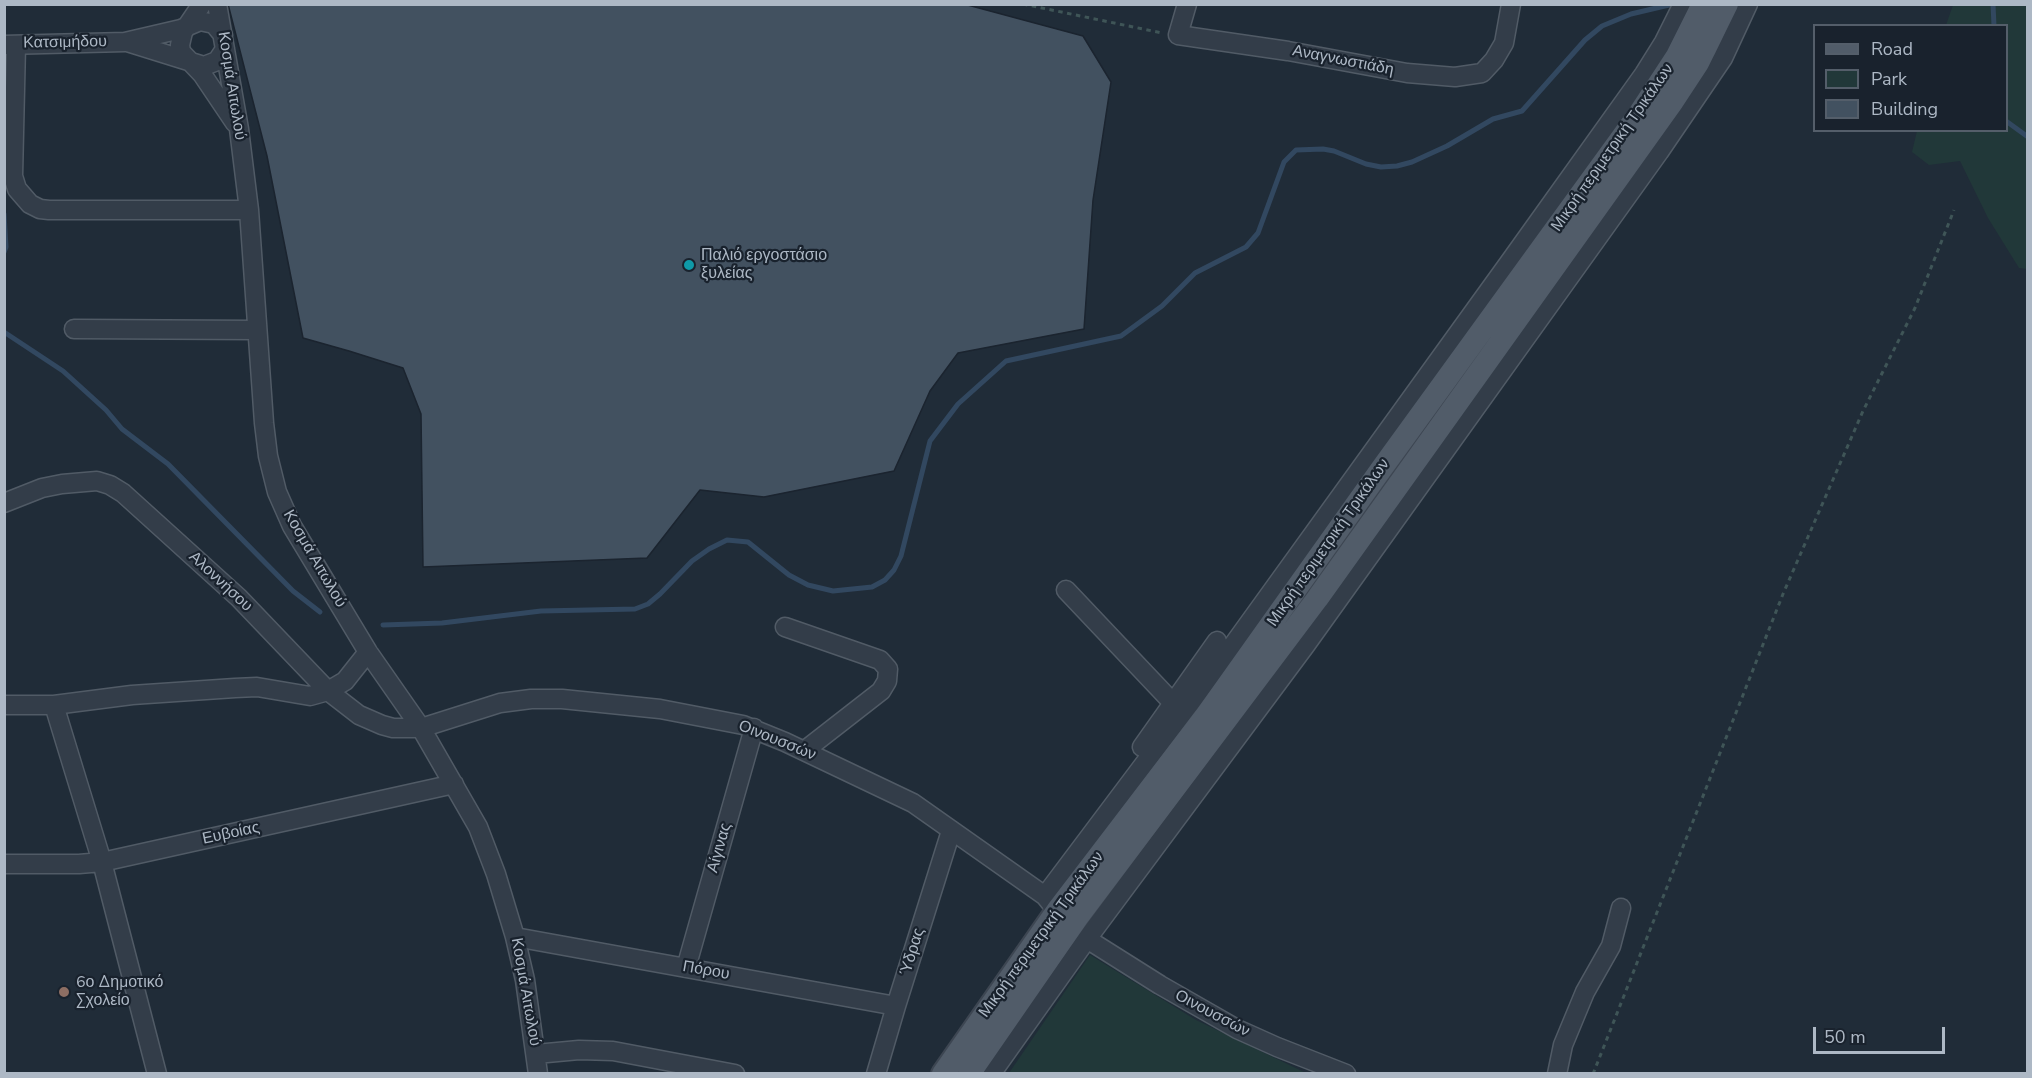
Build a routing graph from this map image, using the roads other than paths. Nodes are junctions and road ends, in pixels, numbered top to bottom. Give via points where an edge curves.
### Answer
1 (202, 4) edge
2 (217, 4) edge
3 (1187, 4) edge
4 (1511, 4) edge
5 (1683, 4) edge
6 (1703, 4) edge
7 (1727, 4) edge
8 (1748, 4) edge
9 (187, 27) junction
10 (125, 42) junction
11 (224, 42) junction
12 (10, 45) edge
13 (191, 63) junction
14 (239, 129) junction
15 (249, 210) junction
16 (74, 329) dead end
17 (257, 330) junction
18 (4, 503) edge
19 (1066, 590) dead end
20 (785, 627) dead end
21 (1217, 641) dead end
22 (368, 652) junction
23 (328, 691) junction
24 (1173, 703) junction
25 (4, 705) edge
26 (54, 705) junction
27 (421, 728) junction
28 (754, 728) junction
29 (804, 751) junction
30 (454, 784) junction
31 (951, 831) junction
32 (102, 862) junction
33 (4, 864) edge
34 (1047, 900) junction
35 (1621, 908) dead end
36 (515, 937) junction
37 (1087, 939) junction
38 (686, 968) junction
39 (896, 1006) junction
40 (536, 1054) junction
41 (157, 1074) edge
42 (538, 1074) edge
43 (735, 1074) edge
44 (876, 1074) edge
45 (943, 1074) edge
46 (969, 1074) edge
47 (992, 1074) edge
48 (1346, 1074) edge
49 (1557, 1074) edge

1 - 9 street
2 - 11 street, Κοσμά Αιτωλού
3 - 4 street, Αναγνωστιάδη via 1178,35 1407,73 1455,77 1482,73 1499,52
5 - 34 street via 1644,74
6 - 34 main road, Μικρή περιμετρική Τρικάλων via 1677,56 1639,114 1205,717
7 - 46 main road, Μικρή περιμετρική Τρικάλων via 1698,63 1667,110 1317,599 1077,918
8 - 37 street via 1717,67 1659,152 1305,646
9 - 10 street
9 - 11 street via 193,22 207,21 220,28
9 - 13 street via 180,45
10 - 12 street, Κατσιμήδου
10 - 13 street
11 - 13 street via 217,61
11 - 14 street, Κοσμά Αιτωλού
12 - 15 street via 13,176 21,196 33,206 49,210
13 - 14 street
14 - 15 street, Κοσμά Αιτωλού
15 - 17 street, Κοσμά Αιτωλού
16 - 17 street
17 - 22 street, Κοσμά Αιτωλού via 268,456 277,492 292,526
18 - 23 street, Αλοννήσου via 62,484 97,481 110,485 239,598
19 - 24 street
20 - 29 street via 880,660 888,669 881,691
21 - 24 street
22 - 23 street via 345,681
22 - 27 street, Κοσμά Αιτωλού
23 - 26 street via 310,696 257,687 235,688
23 - 27 street, Αλοννήσου via 359,715 382,725
24 - 34 street
25 - 26 street
26 - 32 street
27 - 28 street, Οινουσσών via 500,703 531,699 660,710
27 - 30 street, Κοσμά Αιτωλού
28 - 29 street, Οινουσσών
28 - 38 street, Αίγινας
29 - 31 street, Οινουσσών via 913,803
30 - 32 street, Ευβοίας
30 - 36 street, Κοσμά Αιτωλού via 478,827
31 - 34 street, Οινουσσών
31 - 39 street, Ύδρας
32 - 33 street, Ευβοίας
32 - 41 street
34 - 45 main road, Μικρή περιμετρική Τρικάλων
35 - 49 street via 1611,946 1563,1045
36 - 38 street, Πόρου
36 - 40 street, Κοσμά Αιτωλού
37 - 47 street
37 - 48 street, Οινουσσών via 1238,1029
38 - 39 street, Πόρου
39 - 44 street, Ύδρας
40 - 42 street, Κοσμά Αιτωλού
40 - 43 street via 613,1051

